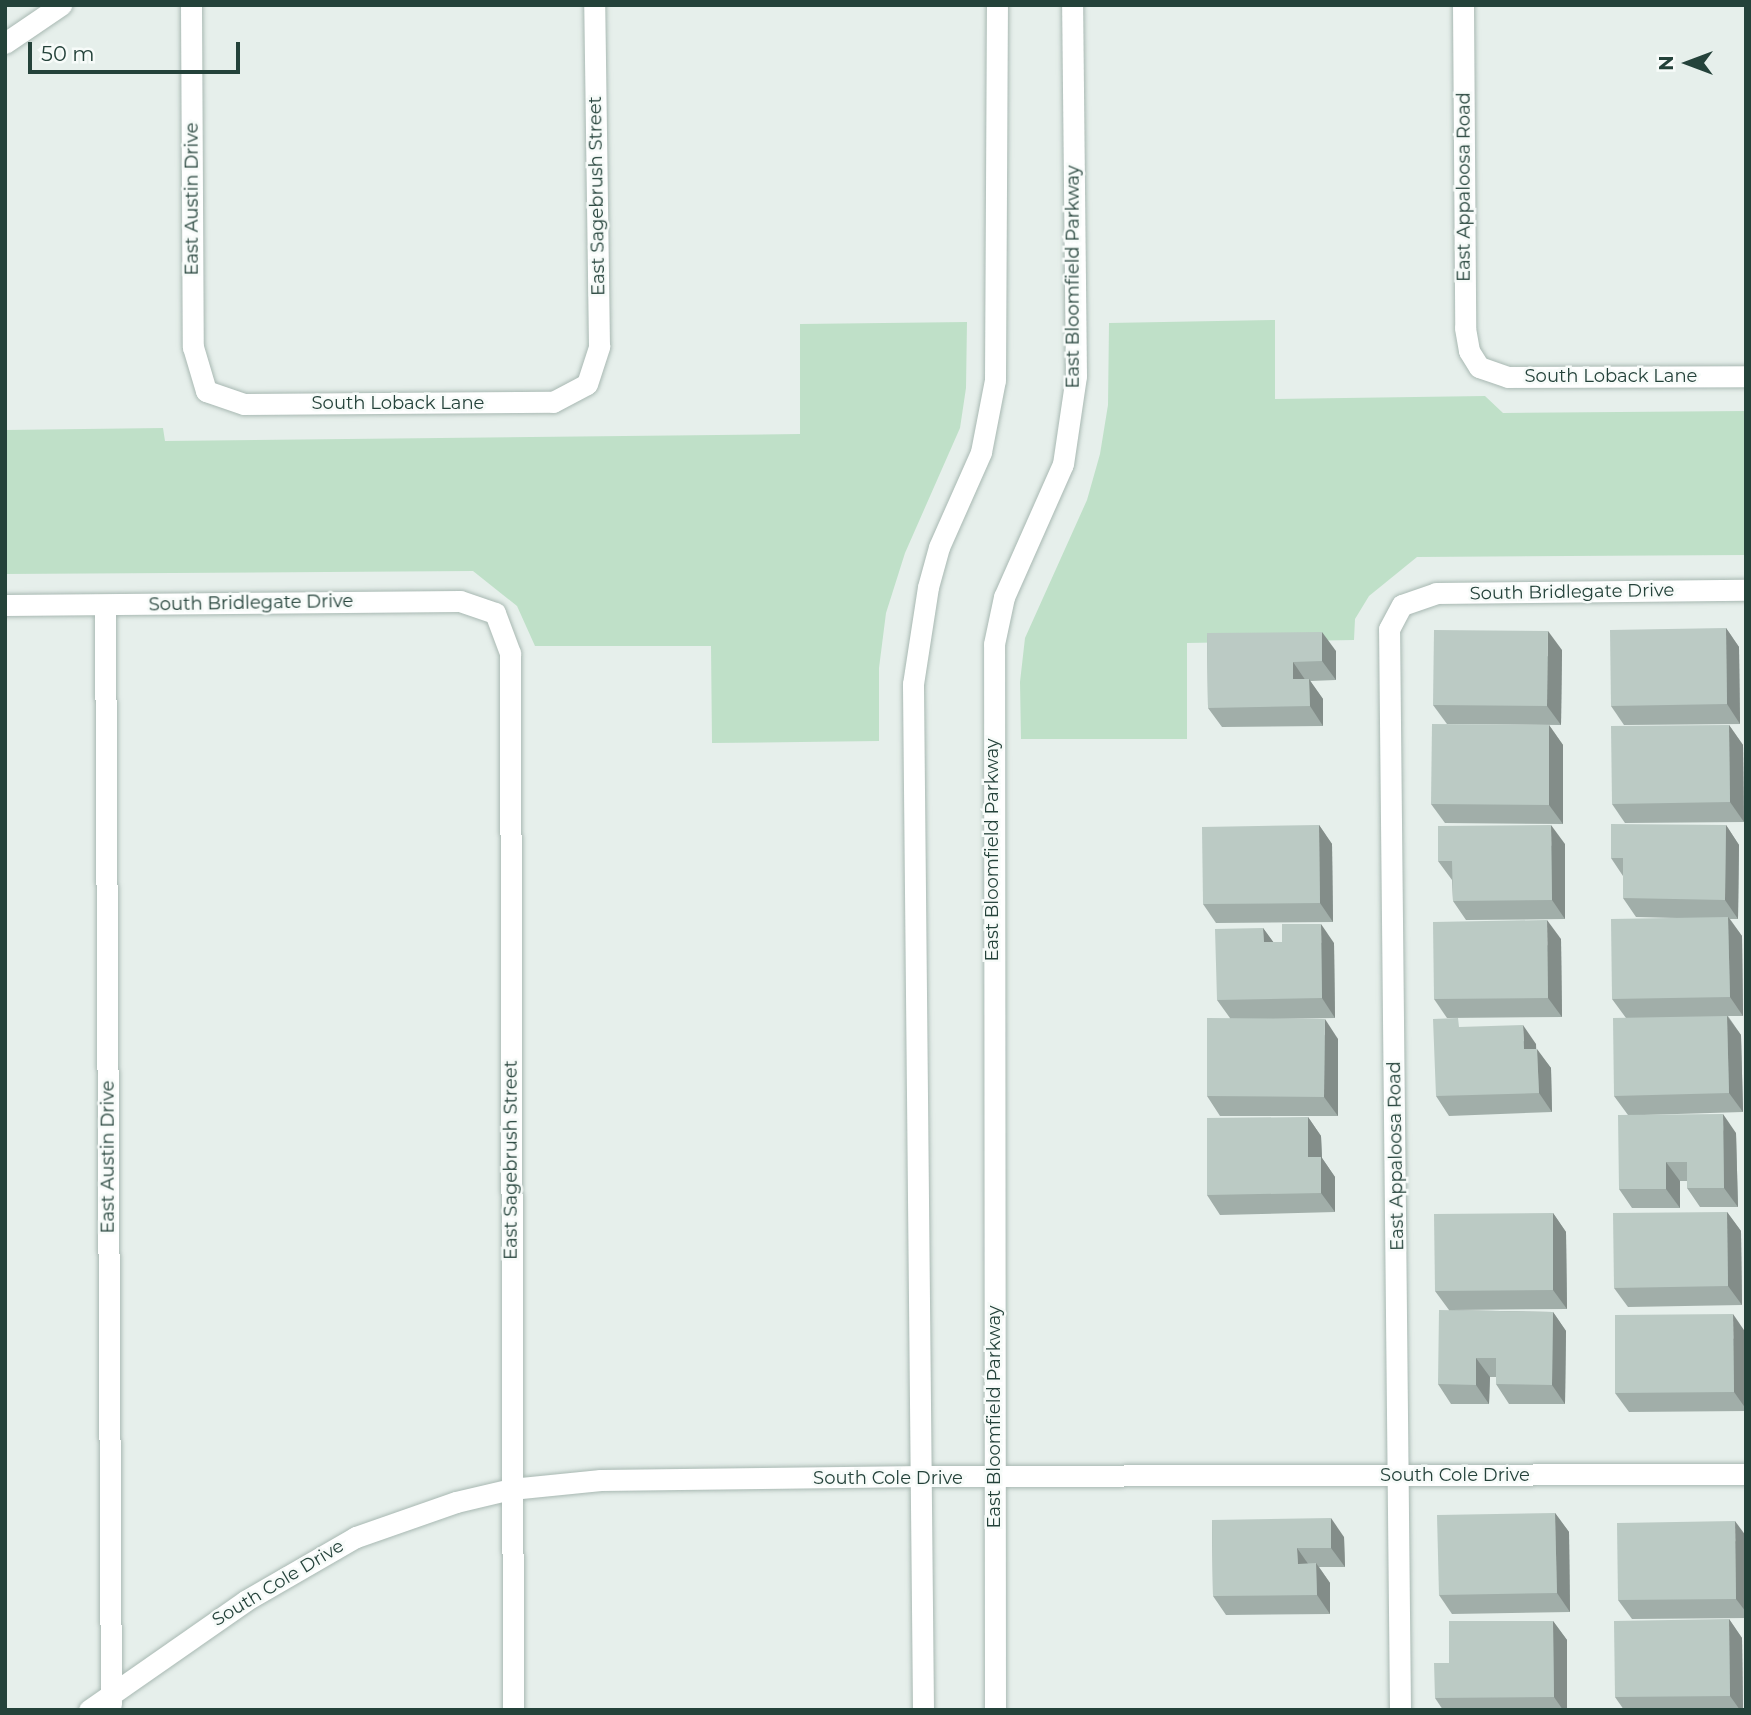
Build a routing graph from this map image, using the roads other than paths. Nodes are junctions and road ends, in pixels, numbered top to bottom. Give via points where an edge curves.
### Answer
1 (61, 5) edge
2 (191, 5) edge
3 (594, 5) edge
4 (997, 5) edge
5 (1072, 5) edge
6 (1463, 5) edge
7 (5, 43) edge
8 (1479, 367) joint
9 (1746, 376) edge
10 (587, 384) joint
11 (206, 391) joint
12 (1746, 590) edge
13 (5, 605) edge
14 (105, 605) junction
15 (1402, 605) joint
16 (495, 613) joint
17 (1746, 1474) edge
18 (1400, 1475) junction
19 (923, 1476) junction
20 (995, 1479) junction
21 (512, 1489) junction
22 (111, 1702) edge
23 (89, 1710) edge
24 (513, 1710) edge
25 (923, 1710) edge
26 (995, 1710) edge
27 (1400, 1710) edge

1 - 7 street
2 - 11 street, East Austin Drive via 193,347
3 - 10 street, East Sagebrush Street via 599,346
4 - 19 street via 995,380 981,452 939,547 928,587 913,684
5 - 20 street, East Bloomfield Parkway via 1076,376 1063,464 1004,597 994,644
6 - 8 street, East Appaloosa Road via 1465,328 1469,351
8 - 9 street, South Loback Lane via 1508,377
10 - 11 street, South Loback Lane via 553,402 244,404
12 - 15 street, South Bridlegate Drive via 1436,593
13 - 14 street, South Bridlegate Drive
14 - 16 street, South Bridlegate Drive via 460,601
14 - 22 street, East Austin Drive
15 - 18 street, East Appaloosa Road via 1389,629
16 - 21 street, East Sagebrush Street via 510,653
17 - 18 street, South Cole Drive
18 - 20 street, South Cole Drive
18 - 27 street, East Appaloosa Road
19 - 20 street, South Cole Drive
19 - 21 street, South Cole Drive via 601,1480
19 - 25 street
20 - 26 street, East Bloomfield Parkway
21 - 22 street, South Cole Drive via 456,1502 356,1537 245,1601
21 - 24 street, East Sagebrush Street
22 - 23 street, South Cole Drive

